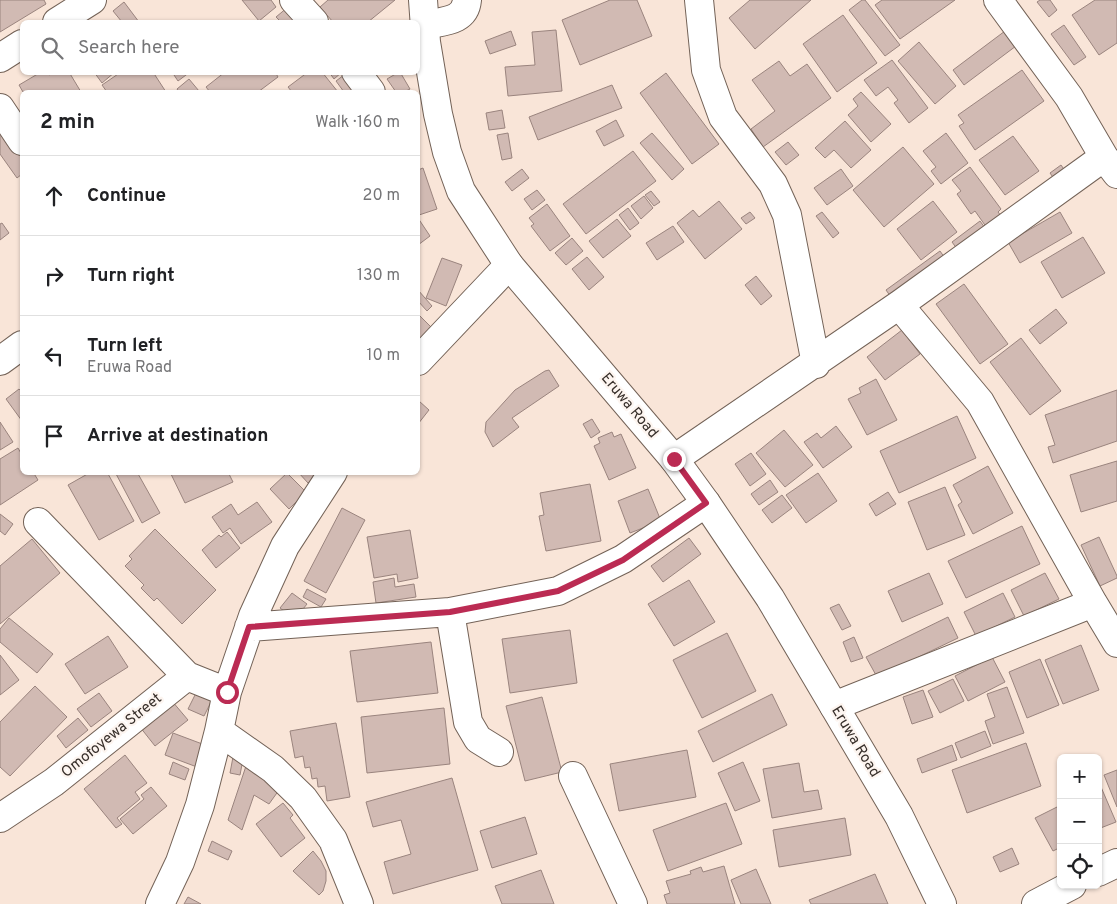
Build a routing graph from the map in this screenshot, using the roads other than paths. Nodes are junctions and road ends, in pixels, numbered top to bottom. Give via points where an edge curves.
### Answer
1 (92, 0) edge
2 (294, 0) edge
3 (467, 0) edge
4 (998, 0) edge
5 (705, 4) edge
6 (424, 13) edge
7 (60, 20) edge
8 (312, 20) edge
9 (20, 45) edge
10 (0, 58) edge
11 (358, 75) edge
12 (370, 90) edge
13 (0, 108) edge
14 (20, 137) edge
15 (1111, 166) edge
16 (509, 265) junction
17 (899, 305) junction
18 (20, 346) edge
19 (420, 359) edge
20 (0, 360) edge
21 (816, 364) junction
22 (674, 459) junction
23 (331, 475) edge
24 (706, 503) junction
25 (38, 522) dead end
26 (1093, 603) junction
27 (450, 612) junction
28 (249, 627) junction
29 (1117, 643) edge
30 (187, 676) junction
31 (227, 692) junction
32 (834, 706) junction
33 (219, 731) junction
34 (499, 752) dead end
35 (573, 776) dead end
36 (0, 818) edge
37 (1117, 862) edge
38 (1102, 870) edge
39 (1064, 889) edge
40 (160, 904) edge
41 (359, 904) edge
42 (632, 904) edge
43 (942, 904) edge
44 (1036, 904) edge

1 - 7 street
2 - 8 street
3 - 6 street via 465,10 452,19
4 - 15 street via 1069,97
5 - 21 street via 706,70 723,117 774,184 787,215
6 - 16 street, Eruwa Road via 438,114 447,152 461,190
9 - 10 street
11 - 12 street
13 - 14 street
15 - 17 street
16 - 19 street
16 - 22 street, Eruwa Road
17 - 21 street
17 - 26 street via 980,402
18 - 20 street
21 - 22 street
22 - 24 street, Eruwa Road
23 - 28 street via 285,546
24 - 27 street via 623,560 558,591
24 - 32 street, Eruwa Road via 770,598
25 - 30 street
26 - 29 street
26 - 32 street
27 - 28 street
27 - 34 street via 468,722 478,739
28 - 31 street
30 - 31 street
30 - 36 street, Omofoyewa Street via 54,782
31 - 33 street
32 - 43 street, Eruwa Road via 899,816
33 - 40 street via 200,805 180,862
33 - 41 street via 273,769 303,798 333,840
35 - 42 street
37 - 38 street
39 - 44 street

